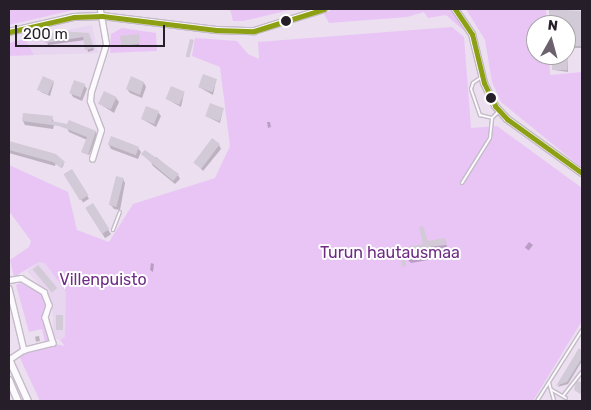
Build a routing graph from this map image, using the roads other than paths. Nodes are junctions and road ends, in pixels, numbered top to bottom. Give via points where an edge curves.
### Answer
1 (324, 9) edge
2 (455, 9) edge
3 (101, 12) edge
4 (9, 32) edge
5 (482, 77) junction
6 (499, 111) junction
7 (492, 118) junction
8 (92, 158) dead end
9 (582, 173) edge
10 (462, 183) dead end
11 (120, 212) dead end
12 (113, 230) dead end
13 (9, 280) edge
14 (9, 288) edge
15 (582, 330) edge
16 (24, 350) junction
17 (9, 359) edge
18 (582, 372) edge
19 (9, 380) edge
20 (549, 383) junction
21 (552, 390) junction
22 (563, 396) junction
23 (566, 398) dead end
24 (18, 401) edge
25 (28, 401) edge
26 (538, 401) edge
27 (554, 401) edge

1 - 3 street via 247,31
2 - 5 street via 472,34
3 - 4 street
3 - 8 street via 106,49 90,100 100,136
5 - 6 street
5 - 7 lane via 472,82 472,89 480,115
6 - 7 lane
6 - 9 street
7 - 10 lane via 490,138
11 - 12 lane
13 - 16 street via 21,278 44,292 48,305 45,317 53,343
14 - 16 street
15 - 20 lane
16 - 17 street
17 - 25 street
18 - 22 lane
19 - 24 street
20 - 21 lane
20 - 26 lane
21 - 22 lane
21 - 27 lane
22 - 23 lane

